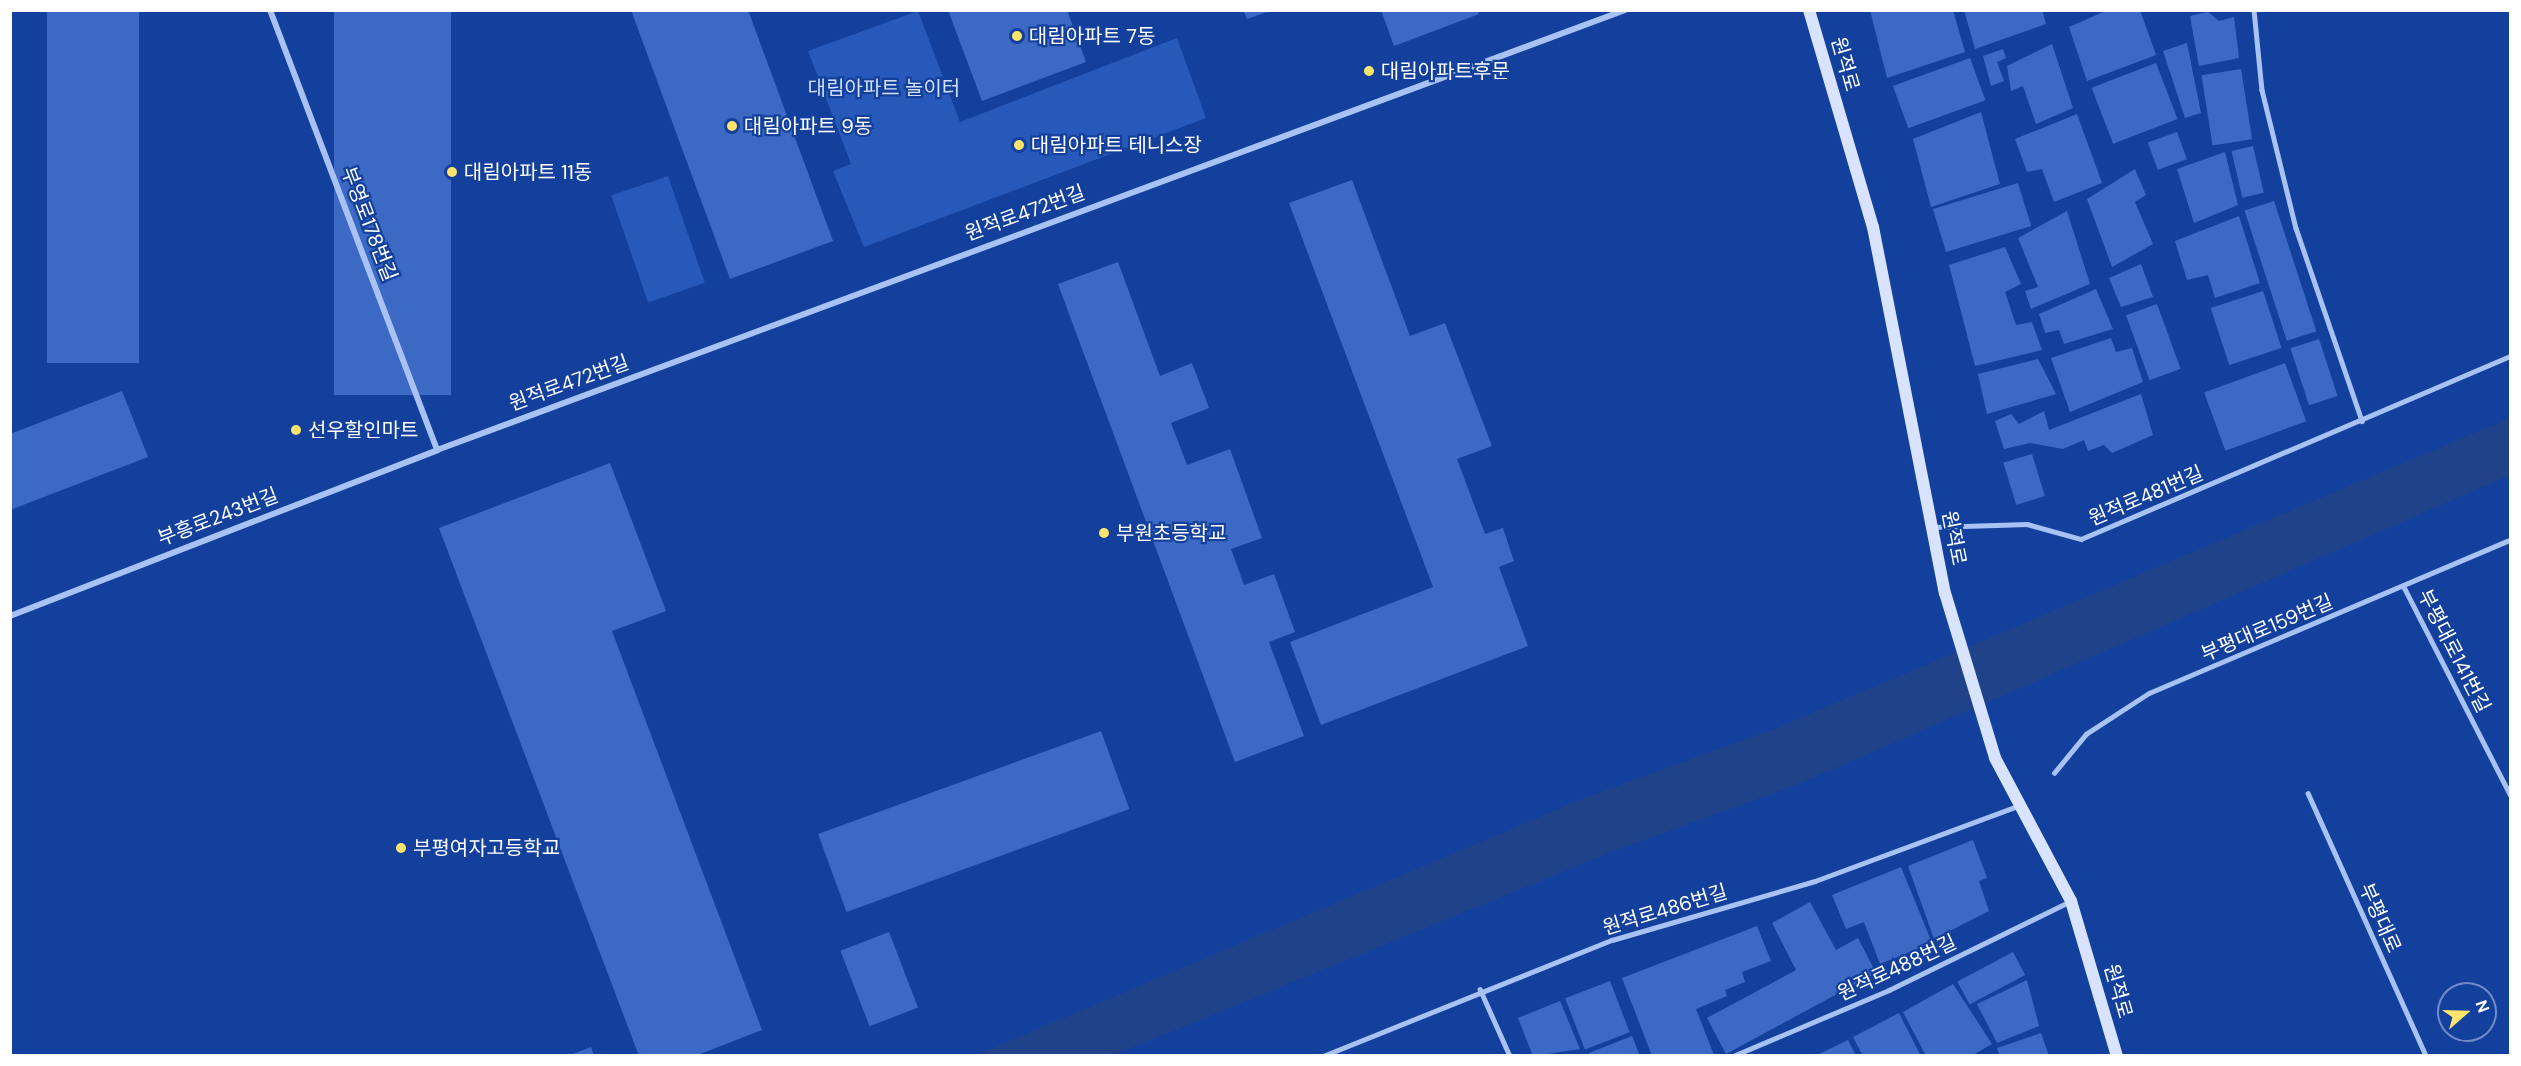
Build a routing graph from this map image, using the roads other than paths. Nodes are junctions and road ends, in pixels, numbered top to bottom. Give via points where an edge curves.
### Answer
1 (270, 10) edge
2 (1625, 10) edge
3 (1809, 10) edge
4 (2254, 10) edge
5 (2511, 356) edge
6 (2362, 421) junction
7 (437, 450) junction
8 (1932, 527) junction
9 (2511, 540) edge
10 (2404, 587) junction
11 (10, 616) edge
12 (2054, 772) dead end
13 (2308, 793) dead end
14 (2511, 794) edge
15 (2021, 805) junction
16 (2071, 901) junction
17 (1480, 989) junction
18 (1323, 1056) edge
19 (1510, 1056) edge
20 (1733, 1056) edge
21 (2116, 1056) edge
22 (2426, 1056) edge

1 - 7 street, 부영로178번길
2 - 7 street, 원적로472번길
3 - 8 main road, 원적로 via 1873,226
4 - 6 lane via 2262,90 2285,183
5 - 6 lane, 원적로481번길
6 - 8 lane, 원적로481번길 via 2081,539 2027,524
7 - 11 street, 부흥로243번길
8 - 15 main road, 원적로 via 1945,592 1995,758
9 - 10 lane, 부평대로159번길
10 - 12 lane, 부평대로159번길 via 2149,693 2086,734
10 - 14 lane, 부평대로141번길
13 - 22 lane, 부평대로
15 - 16 main road, 원적로
15 - 17 lane, 원적로486번길 via 1815,881 1612,940
16 - 20 lane, 원적로488번길 via 1889,990
16 - 21 main road, 원적로
17 - 18 lane, 원적로486번길
17 - 19 lane

